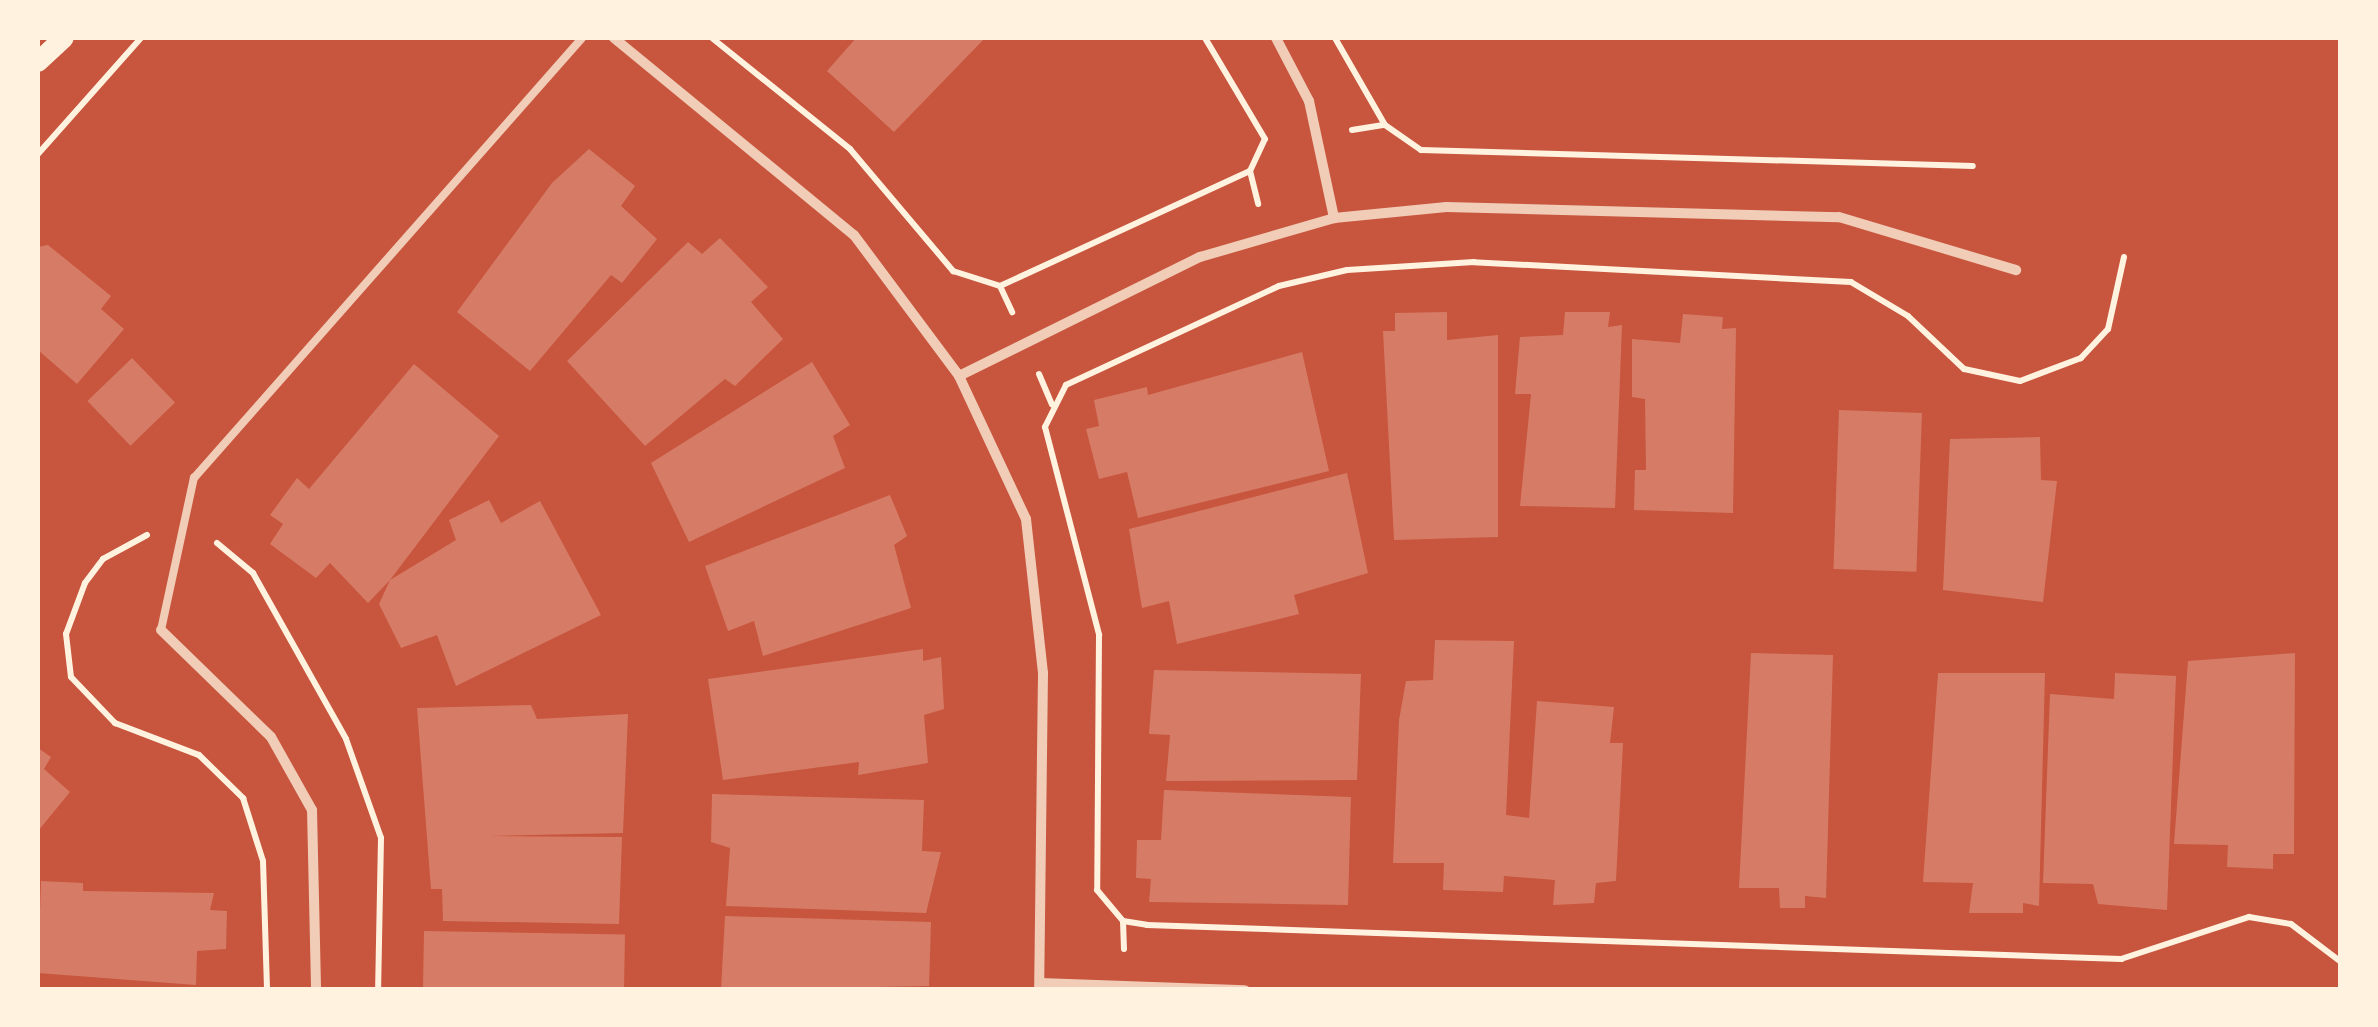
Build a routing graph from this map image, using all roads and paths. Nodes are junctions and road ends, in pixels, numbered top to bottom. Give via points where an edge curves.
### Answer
1 (64, 38) edge
2 (141, 38) edge
3 (582, 38) edge
4 (614, 38) edge
5 (712, 38) edge
6 (1205, 38) edge
7 (1276, 38) edge
8 (1335, 38) edge
9 (38, 62) edge
10 (38, 154) edge
11 (1973, 166) dead end
12 (1334, 218) junction
13 (2124, 258) dead end
14 (2016, 270) dead end
15 (958, 376) junction
16 (161, 630) joint
17 (2340, 961) edge
18 (1040, 986) edge
19 (316, 990) edge
20 (1245, 990) edge

1 - 9 main road
2 - 10 path
3 - 16 lane via 194,478
4 - 15 street via 854,234
5 - 6 path via 850,149 953,271 1000,286 1250,171 1266,138
7 - 12 street via 1310,101
8 - 11 path via 1385,126 1421,150
12 - 14 street via 1446,207 1839,217
12 - 15 street via 1200,257
13 - 17 path via 2108,330 2081,358 2020,381 1964,368 1908,316 1851,282 1474,262 1347,270 1278,286 1066,386 1045,427 1099,636 1098,890 1123,920 1147,925 2121,959 2249,917 2292,924
15 - 18 street via 1026,519 1043,673
16 - 19 street via 271,737 312,810
18 - 20 street

